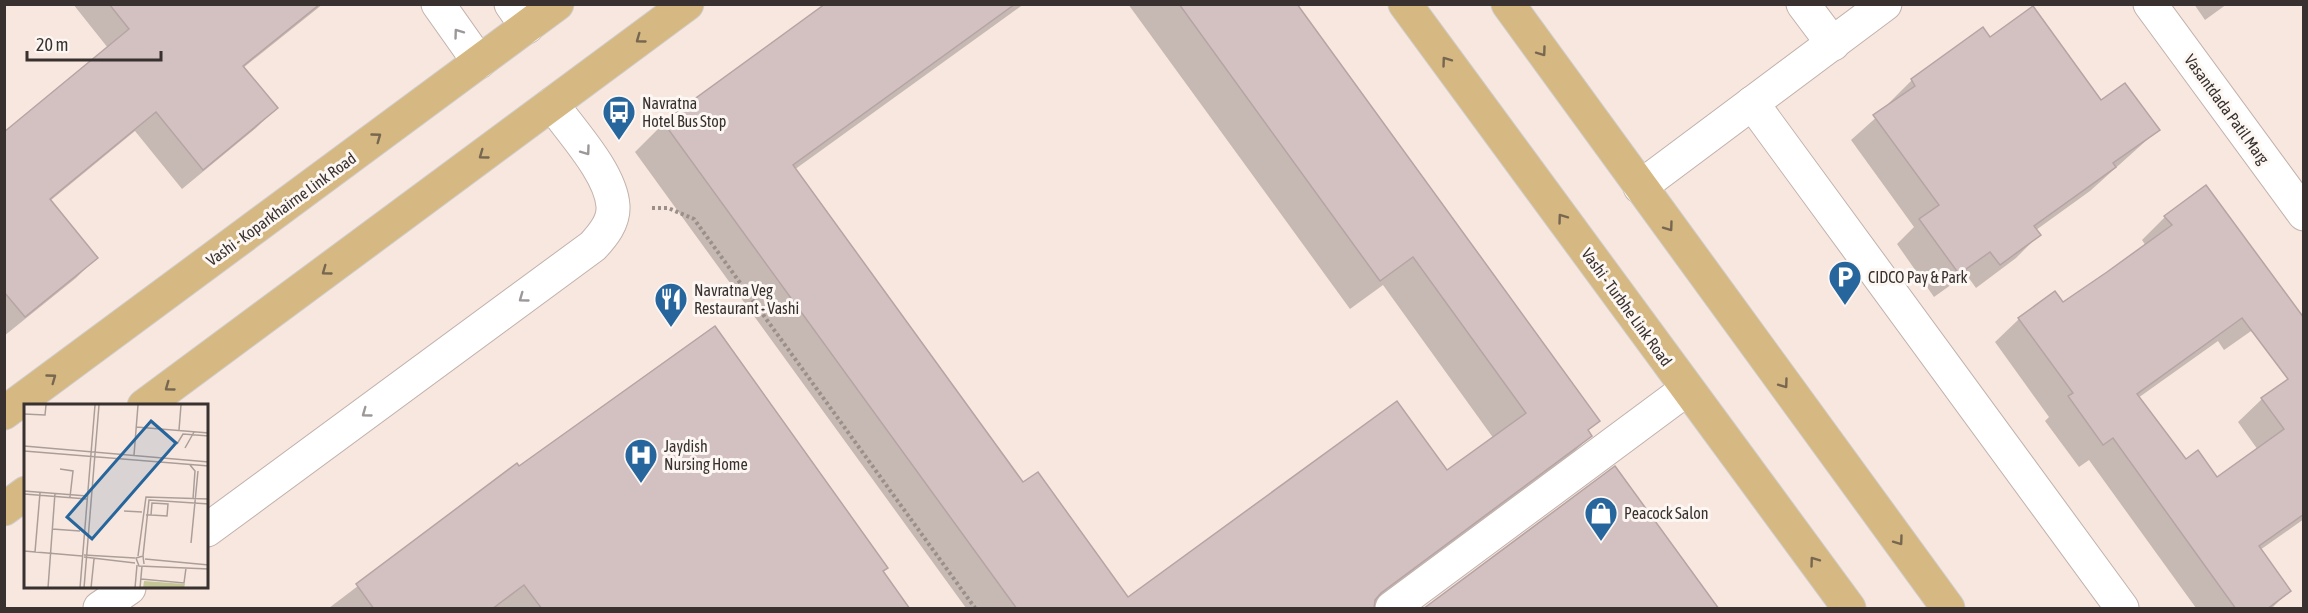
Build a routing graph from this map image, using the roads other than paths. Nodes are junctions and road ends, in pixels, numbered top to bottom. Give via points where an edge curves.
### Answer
1 (438, 4) edge
2 (557, 4) edge
3 (687, 4) edge
4 (1405, 4) edge
5 (1508, 4) edge
6 (1803, 4) edge
7 (1885, 4) edge
8 (2150, 4) edge
9 (519, 16) edge
10 (1833, 44) junction
11 (479, 62) junction
12 (1752, 103) junction
13 (552, 104) junction
14 (1640, 187) junction
15 (2304, 214) edge
16 (1687, 389) junction
17 (147, 404) edge
18 (4, 413) edge
19 (24, 494) edge
20 (4, 509) edge
21 (208, 529) edge
22 (128, 589) edge
23 (100, 609) edge
24 (1392, 609) edge
25 (1849, 609) edge
26 (1948, 609) edge
27 (2122, 609) edge

11 -> 1 street
2 - 9 main road, Vashi - Koparkhairne Link Road
3 -> 13 main road
16 -> 4 main road, Vashi - Turbhe Link Road
5 -> 14 main road
6 - 10 street
7 - 10 street
8 - 15 street, Vasantdada Patil Marg
9 - 11 main road, Vashi - Koparkhairne Link Road
10 - 12 street
18 -> 11 main road, Vashi - Koparkhairne Link Road
12 - 14 street
12 - 27 street
13 -> 17 main road
13 -> 21 street via 609,186 613,208 606,231 593,246
14 -> 26 main road
16 - 24 street
25 -> 16 main road, Vashi - Turbhe Link Road
19 - 20 main road
22 - 23 street

